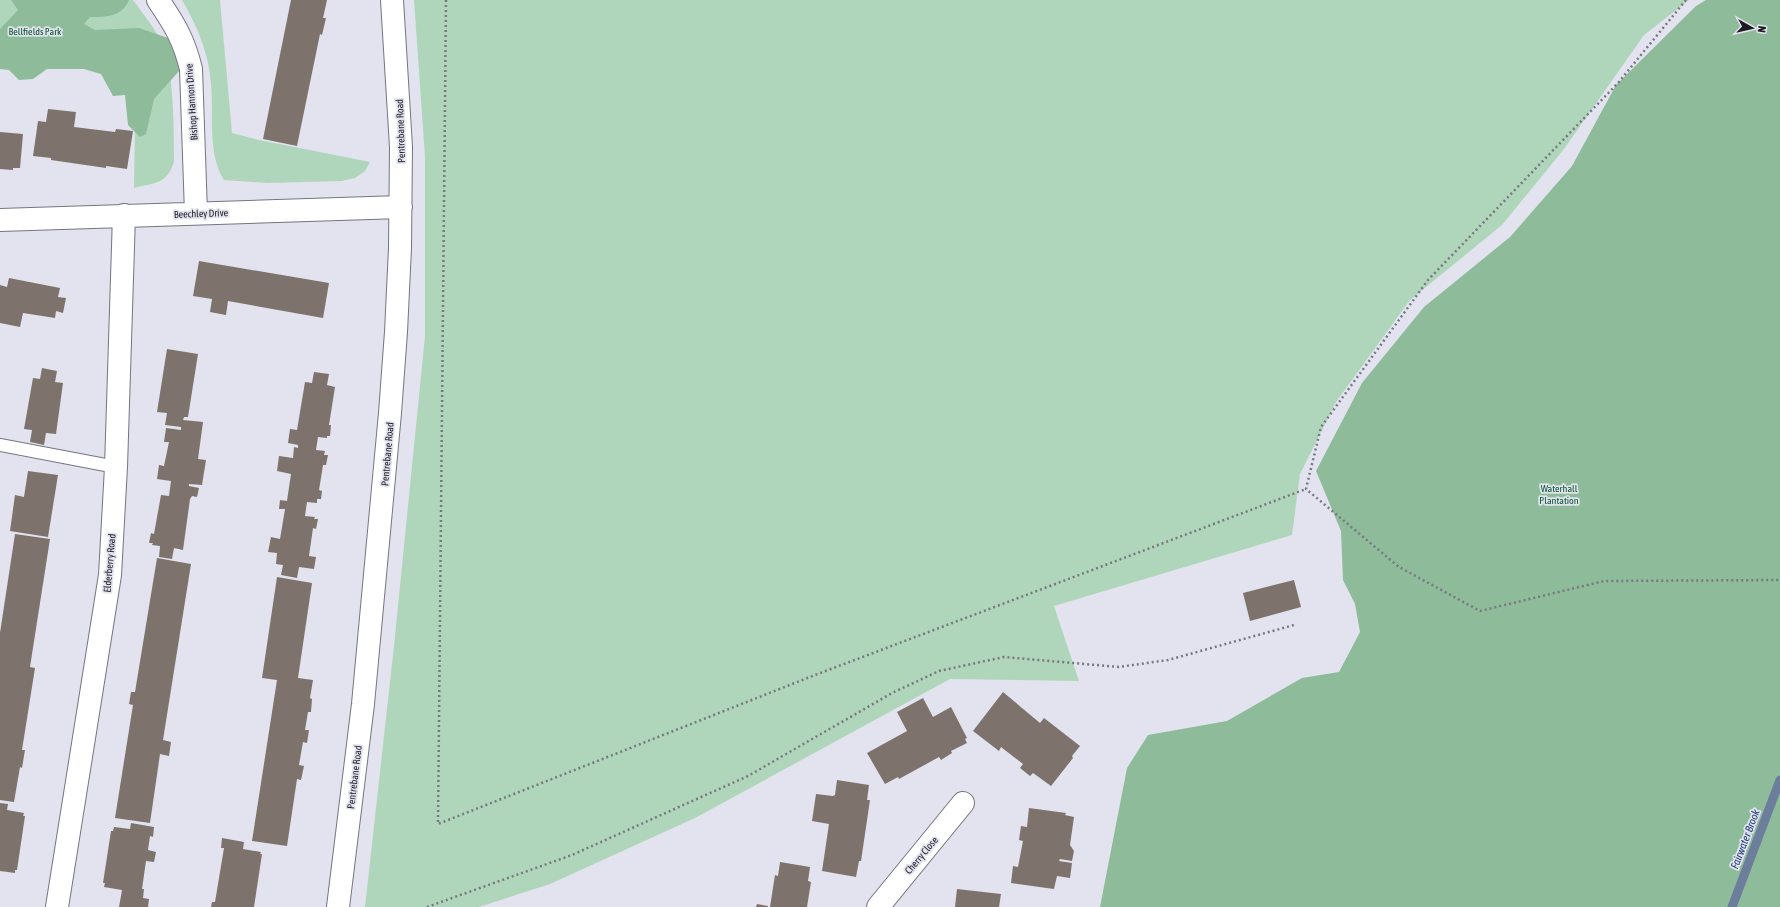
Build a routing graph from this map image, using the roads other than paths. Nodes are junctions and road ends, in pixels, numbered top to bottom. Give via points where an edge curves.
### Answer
1 (158, 0) edge
2 (392, 0) edge
3 (401, 207) junction
4 (196, 213) junction
5 (124, 215) junction
6 (0, 220) edge
7 (0, 445) edge
8 (116, 467) junction
9 (963, 804) dead end
10 (57, 907) edge
11 (338, 907) edge
12 (878, 907) edge

1 - 4 street, Bishop Hannon Drive via 176,25 186,47 191,69
2 - 3 street, Pentrebane Road via 400,113
3 - 4 street, Beechley Drive
3 - 11 street, Pentrebane Road via 390,414 363,704
4 - 5 street, Beechley Drive
5 - 6 street, Beechley Drive
5 - 8 street, Elderberry Road
7 - 8 lane
8 - 10 street, Elderberry Road via 110,575
9 - 12 street, Cherry Close

